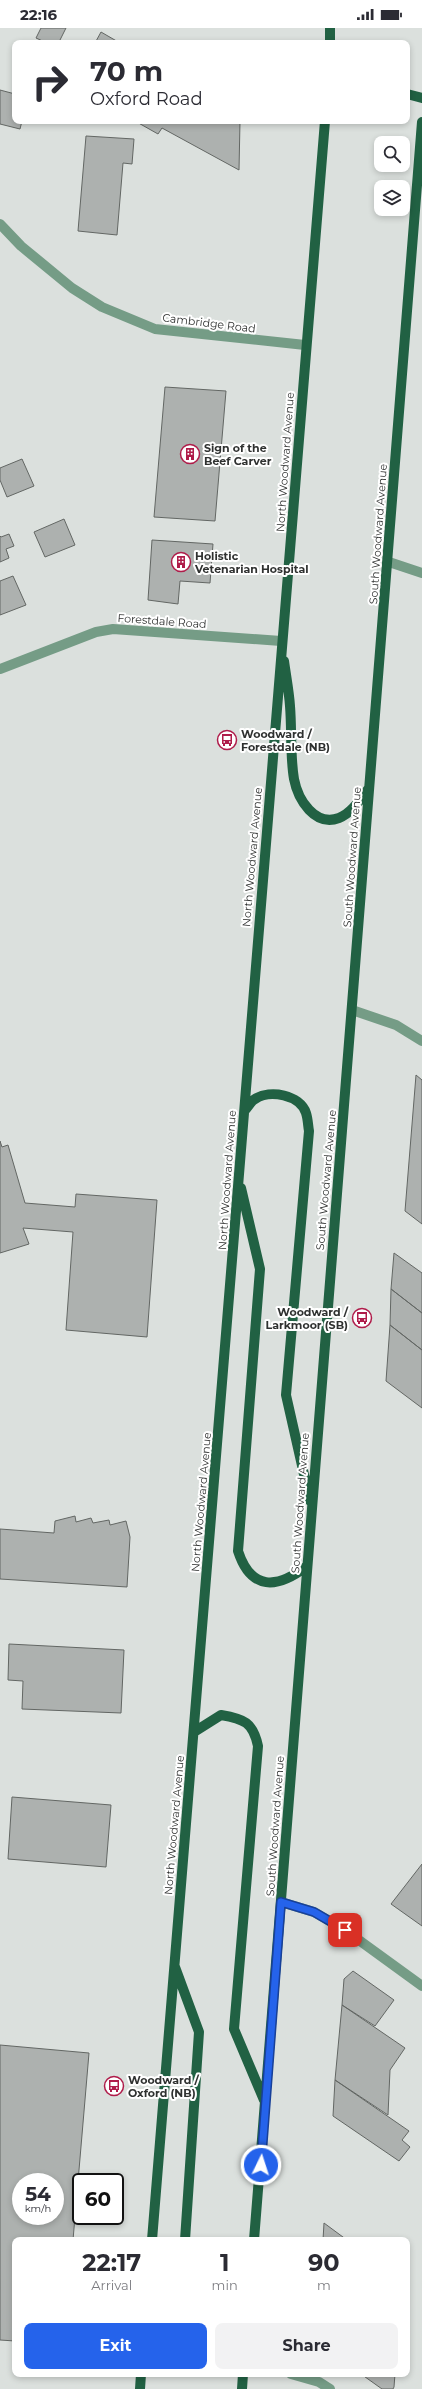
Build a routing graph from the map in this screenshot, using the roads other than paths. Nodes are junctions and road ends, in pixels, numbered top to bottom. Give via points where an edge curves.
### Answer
1 (330, 28) edge
2 (330, 40) edge
3 (410, 95) edge
4 (422, 98) edge
5 (422, 122) edge
6 (325, 124) edge
7 (0, 224) edge
8 (305, 345) junction
9 (389, 562) junction
10 (422, 573) edge
11 (281, 641) junction
12 (0, 669) edge
13 (369, 788) junction
14 (352, 1010) junction
15 (422, 1041) edge
16 (244, 1110) junction
17 (239, 1178) junction
18 (312, 1510) junction
19 (307, 1566) junction
20 (194, 1732) junction
21 (281, 1902) junction
22 (174, 1963) junction
23 (422, 1986) edge
24 (265, 2102) junction
25 (152, 2237) edge
26 (185, 2237) edge
27 (254, 2237) edge
28 (141, 2377) edge
29 (243, 2377) edge
30 (302, 2377) edge
31 (140, 2389) edge
32 (242, 2389) edge
33 (330, 2389) edge

1 - 2 main road
3 - 4 main road
5 - 9 main road, South Woodward Avenue via 404,330
6 - 8 main road, North Woodward Avenue
7 - 8 street, Cambridge Road via 21,246 72,288 102,307 155,329
8 - 11 main road, North Woodward Avenue via 294,515
9 - 10 street
9 - 13 main road, South Woodward Avenue
11 - 12 street, Forestdale Road via 112,629 96,632
11 - 13 main road via 290,704 294,780 307,809 327,819 339,818 351,810
11 - 16 main road, North Woodward Avenue
13 - 14 main road, South Woodward Avenue
14 - 15 street via 396,1025
14 - 18 main road, South Woodward Avenue
16 - 17 main road, North Woodward Avenue
16 - 18 main road via 255,1099 270,1093 284,1095 297,1102 306,1112 309,1131 286,1395
17 - 19 main road via 260,1269 238,1551 243,1567 252,1577 265,1582 294,1576
17 - 20 main road, North Woodward Avenue
18 - 19 main road, South Woodward Avenue
19 - 21 main road, South Woodward Avenue
20 - 22 main road, North Woodward Avenue
20 - 24 main road via 221,1715 234,1717 248,1723 255,1731 258,1746 234,2029
21 - 23 street via 314,1912 345,1930
21 - 24 main road, South Woodward Avenue
22 - 25 main road, North Woodward Avenue
22 - 26 main road via 199,2032
24 - 27 main road, South Woodward Avenue
28 - 31 main road
29 - 32 main road
30 - 33 street via 319,2382

